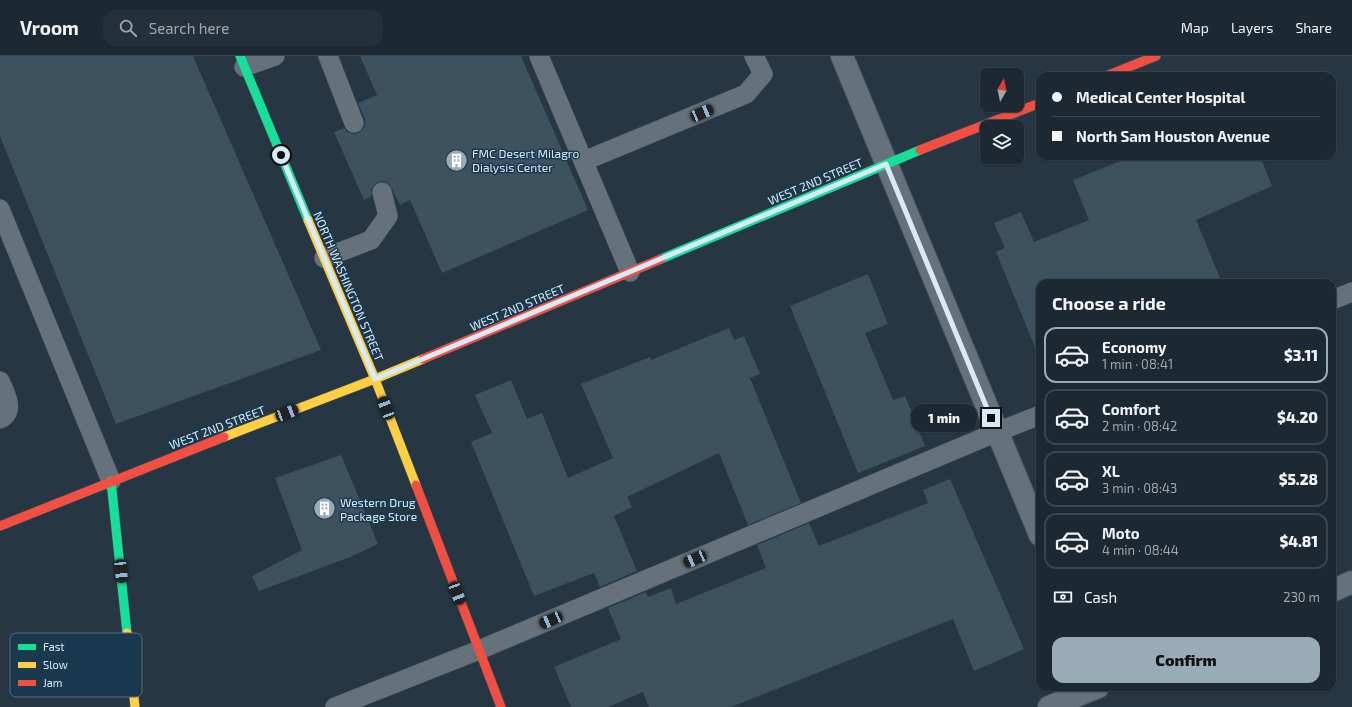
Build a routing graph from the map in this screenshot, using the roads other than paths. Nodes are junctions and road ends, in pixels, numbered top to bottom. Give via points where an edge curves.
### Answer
1 (275, 56) edge
2 (328, 56) edge
3 (539, 56) edge
4 (754, 56) edge
5 (842, 56) edge
6 (1156, 56) edge
7 (242, 62) edge
8 (1116, 72) edge
9 (1036, 104) edge
10 (354, 123) dead end
11 (584, 161) junction
12 (886, 164) junction
13 (382, 192) dead end
14 (0, 209) edge
15 (324, 258) junction
16 (630, 272) junction
17 (1352, 292) edge
18 (1336, 298) edge
19 (375, 379) junction
20 (0, 381) edge
21 (1036, 417) edge
22 (0, 419) edge
23 (997, 432) junction
24 (111, 481) junction
25 (1036, 525) edge
26 (0, 526) edge
27 (1352, 582) edge
28 (1336, 589) edge
29 (127, 633) edge
30 (479, 650) junction
31 (1088, 691) edge
32 (134, 697) edge
33 (135, 707) edge
34 (335, 707) edge
35 (501, 707) edge
36 (1050, 707) edge

1 - 7 lane
2 - 10 lane
3 - 11 lane
4 - 11 lane via 763,74 746,94
5 - 12 street
6 - 8 main road
7 - 15 main road, NORTH WASHINGTON STREET
9 - 12 main road, WEST 2ND STREET
11 - 16 lane
12 - 16 main road, WEST 2ND STREET
12 - 23 street
13 - 15 lane via 388,216 371,240
14 - 24 lane
15 - 19 main road, NORTH WASHINGTON STREET
16 - 19 main road, WEST 2ND STREET
17 - 18 lane
19 - 24 main road, WEST 2ND STREET
19 - 30 main road, NORTH WASHINGTON STREET
20 - 22 lane via 9,403 7,412
21 - 23 lane
23 - 25 street
23 - 30 lane
24 - 26 main road, WEST 2ND STREET
24 - 29 main road
27 - 28 street
30 - 34 lane
30 - 35 main road, NORTH WASHINGTON STREET
31 - 36 street
32 - 33 main road

